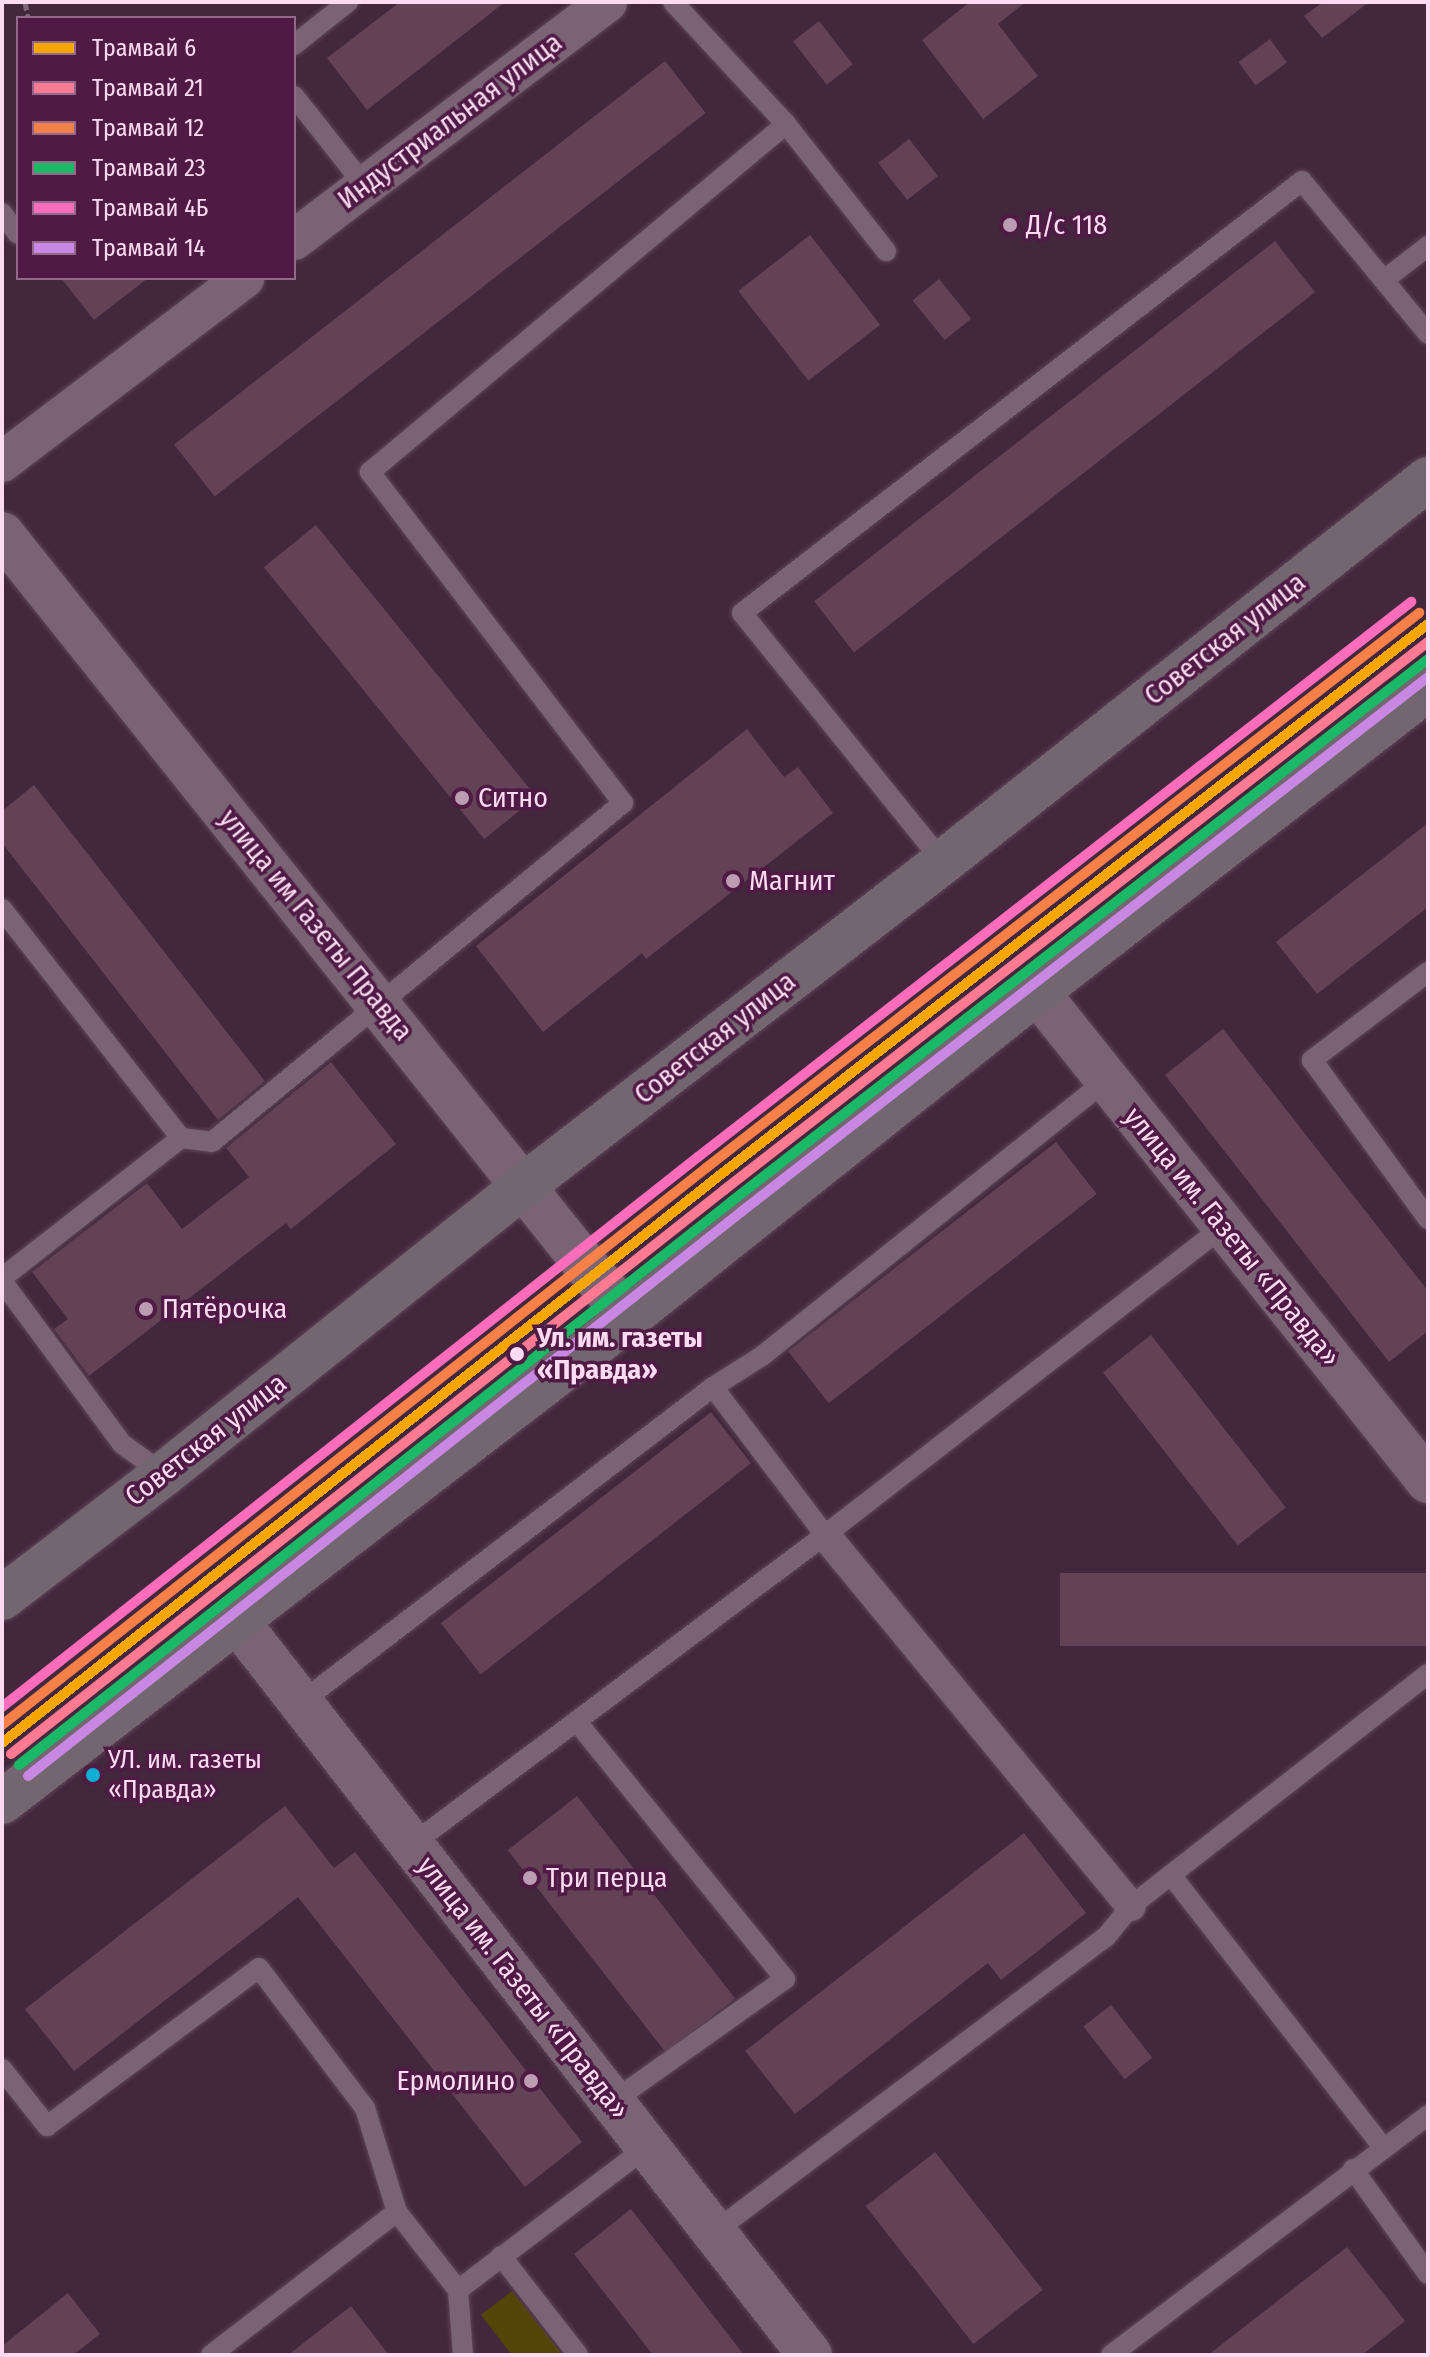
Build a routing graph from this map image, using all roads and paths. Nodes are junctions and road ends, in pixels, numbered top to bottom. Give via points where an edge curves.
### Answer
1 (348, 2) edge
2 (607, 2) edge
3 (673, 2) edge
4 (296, 43) edge
5 (296, 99) edge
6 (786, 124) junction
7 (365, 186) junction
8 (2, 213) edge
9 (16, 231) edge
10 (296, 238) edge
11 (1428, 246) edge
12 (886, 251) dead end
13 (241, 280) edge
14 (1384, 280) junction
15 (1428, 334) edge
16 (2, 462) edge
17 (1428, 479) edge
18 (2, 534) edge
19 (1428, 689) edge
20 (943, 862) junction
21 (2, 909) edge
22 (1428, 972) edge
23 (1037, 992) junction
24 (378, 1002) junction
25 (1106, 1080) junction
26 (181, 1138) junction
27 (522, 1187) junction
28 (1428, 1219) edge
29 (1223, 1227) junction
30 (2, 1280) edge
31 (628, 1318) junction
32 (713, 1387) junction
33 (164, 1474) junction
34 (1426, 1474) edge
35 (825, 1535) junction
36 (2, 1598) edge
37 (237, 1621) junction
38 (1428, 1674) edge
39 (300, 1703) junction
40 (577, 1722) junction
41 (2, 1802) edge
42 (411, 1845) junction
43 (1171, 1875) junction
44 (1131, 1906) junction
45 (2, 2069) edge
46 (612, 2102) junction
47 (1428, 2115) edge
48 (647, 2147) junction
49 (1383, 2147) junction
50 (1353, 2169) junction
51 (397, 2212) junction
52 (714, 2232) junction
53 (501, 2256) junction
54 (1428, 2274) edge
55 (458, 2290) junction
56 (211, 2355) edge
57 (463, 2355) edge
58 (578, 2355) edge
59 (810, 2355) edge
60 (1111, 2355) edge

1 - 4 lane
2 - 7 street, Индустриальная улица
3 - 6 lane
5 - 7 lane
6 - 12 lane
6 - 24 lane via 370,472 623,803
7 - 10 street, Индустриальная улица
8 - 9 lane
11 - 14 lane
13 - 16 street
14 - 15 lane
14 - 20 lane via 1302,181 742,613
17 - 20 main road, Советская улица
18 - 24 street, улица им Газеты Правда
19 - 23 main road
20 - 27 main road, Советская улица
21 - 26 lane
22 - 28 lane via 1312,1060
23 - 25 street, улица им. Газеты «Правда»
23 - 31 main road
24 - 26 lane via 212,1142
24 - 27 street, улица им Газеты Правда
25 - 29 street, улица им. Газеты «Правда»
25 - 32 lane via 762,1356
26 - 30 lane
27 - 31 street, улица им Газеты Правда
27 - 33 main road, Советская улица
29 - 34 street, улица им. Газеты «Правда»
29 - 35 lane
30 - 33 lane via 122,1444
31 - 37 main road
32 - 35 lane
32 - 39 lane
33 - 36 main road, Советская улица
35 - 40 lane
35 - 44 street
37 - 39 street, улица им. Газеты «Правда»
37 - 41 main road
38 - 43 lane
39 - 42 street, улица им. Газеты «Правда»
40 - 42 lane
40 - 46 lane via 785,1979
42 - 46 street, улица им. Газеты «Правда»
43 - 44 lane
43 - 49 lane
44 - 52 lane via 1106,1937
45 - 51 lane via 47,2126 259,1968 365,2108
46 - 48 street, улица им. Газеты «Правда»
47 - 49 lane
48 - 52 street, улица им. Газеты «Правда»
48 - 53 lane
49 - 50 lane
50 - 54 lane
50 - 60 lane
51 - 55 lane
51 - 56 lane
52 - 59 street, улица им. Газеты «Правда»
53 - 55 lane
53 - 58 lane
55 - 57 lane

